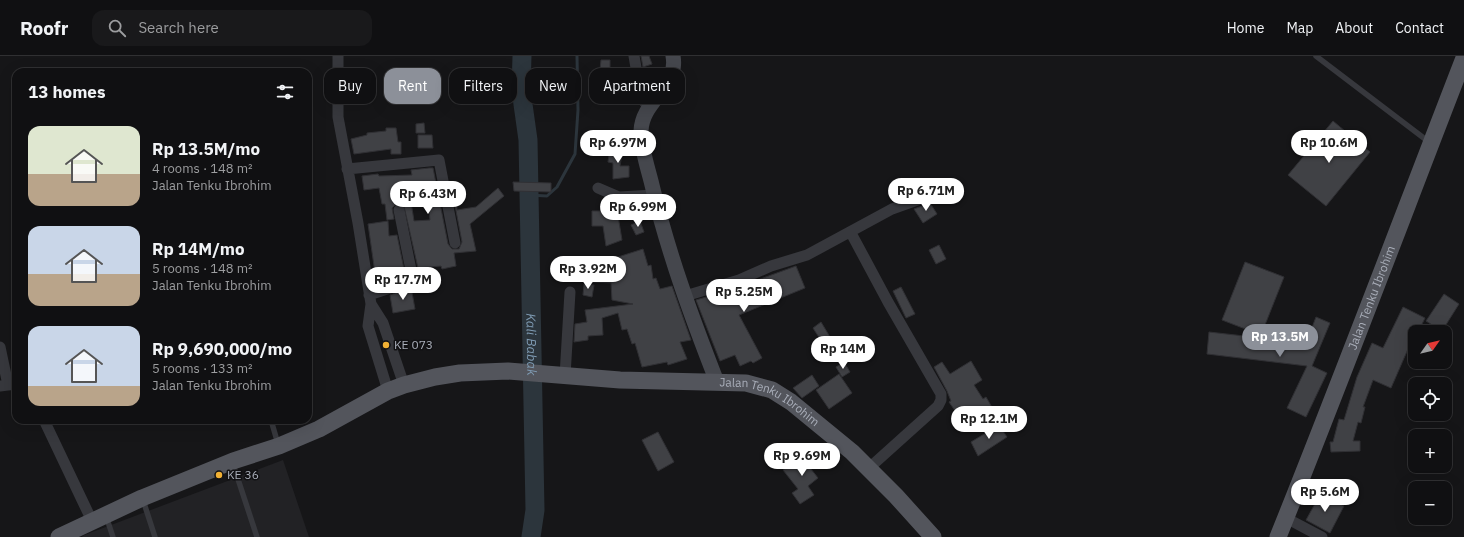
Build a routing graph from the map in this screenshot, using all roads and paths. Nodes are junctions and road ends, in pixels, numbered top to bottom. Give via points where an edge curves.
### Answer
1 (338, 56) edge
2 (634, 56) edge
3 (673, 56) edge
4 (1316, 56) edge
5 (1464, 58) edge
6 (648, 107) junction
7 (1431, 144) junction
8 (347, 169) junction
9 (598, 188) dead end
10 (654, 195) junction
11 (931, 195) dead end
12 (399, 210) dead end
13 (851, 233) junction
14 (455, 243) dead end
15 (570, 292) dead end
16 (685, 296) junction
17 (370, 300) junction
18 (0, 347) edge
19 (561, 376) junction
20 (717, 382) junction
21 (8, 385) edge
22 (404, 385) junction
23 (388, 392) junction
24 (46, 424) edge
25 (272, 424) edge
26 (278, 446) junction
27 (233, 461) junction
28 (868, 469) junction
29 (142, 498) junction
30 (99, 517) junction
31 (1286, 518) junction
32 (59, 537) edge
33 (113, 537) edge
34 (154, 537) edge
35 (257, 537) edge
36 (933, 537) edge
37 (1278, 537) edge
38 (1322, 537) edge

1 - 8 street via 338,117
2 - 6 street via 641,97
3 - 6 street via 674,70 670,81
4 - 7 lane
5 - 7 main road, Jalan Tenku Ibrohim
6 - 10 street via 642,122 641,137
7 - 31 main road, Jalan Tenku Ibrohim
8 - 14 street via 439,160
8 - 17 street
9 - 10 street via 619,197
10 - 16 street
11 - 13 street via 892,209
12 - 17 street via 412,275 406,282
13 - 16 street via 807,255 771,266 739,280
13 - 28 street via 941,394 938,406
15 - 19 street
16 - 20 street
17 - 22 street via 384,322
17 - 23 street via 368,326
18 - 21 street
19 - 20 main road, Jalan Tenku Ibrohim
19 - 22 main road, Jalan Tenku Ibrohim via 508,371 460,372
20 - 28 main road, Jalan Tenku Ibrohim via 746,383 783,396 826,430
22 - 23 main road, Jalan Tenku Ibrohim
23 - 26 main road, Jalan Tenku Ibrohim via 318,429
24 - 30 street
25 - 26 lane
26 - 27 main road, Jalan Tenku Ibrohim
27 - 29 main road, Jalan Tenku Ibrohim
27 - 35 lane
28 - 36 main road, Jalan Tenku Ibrohim
29 - 30 main road, Jalan Tenku Ibrohim
29 - 34 lane
30 - 32 main road, Jalan Tenku Ibrohim
30 - 33 lane
31 - 37 main road, Jalan Tenku Ibrohim
31 - 38 street

